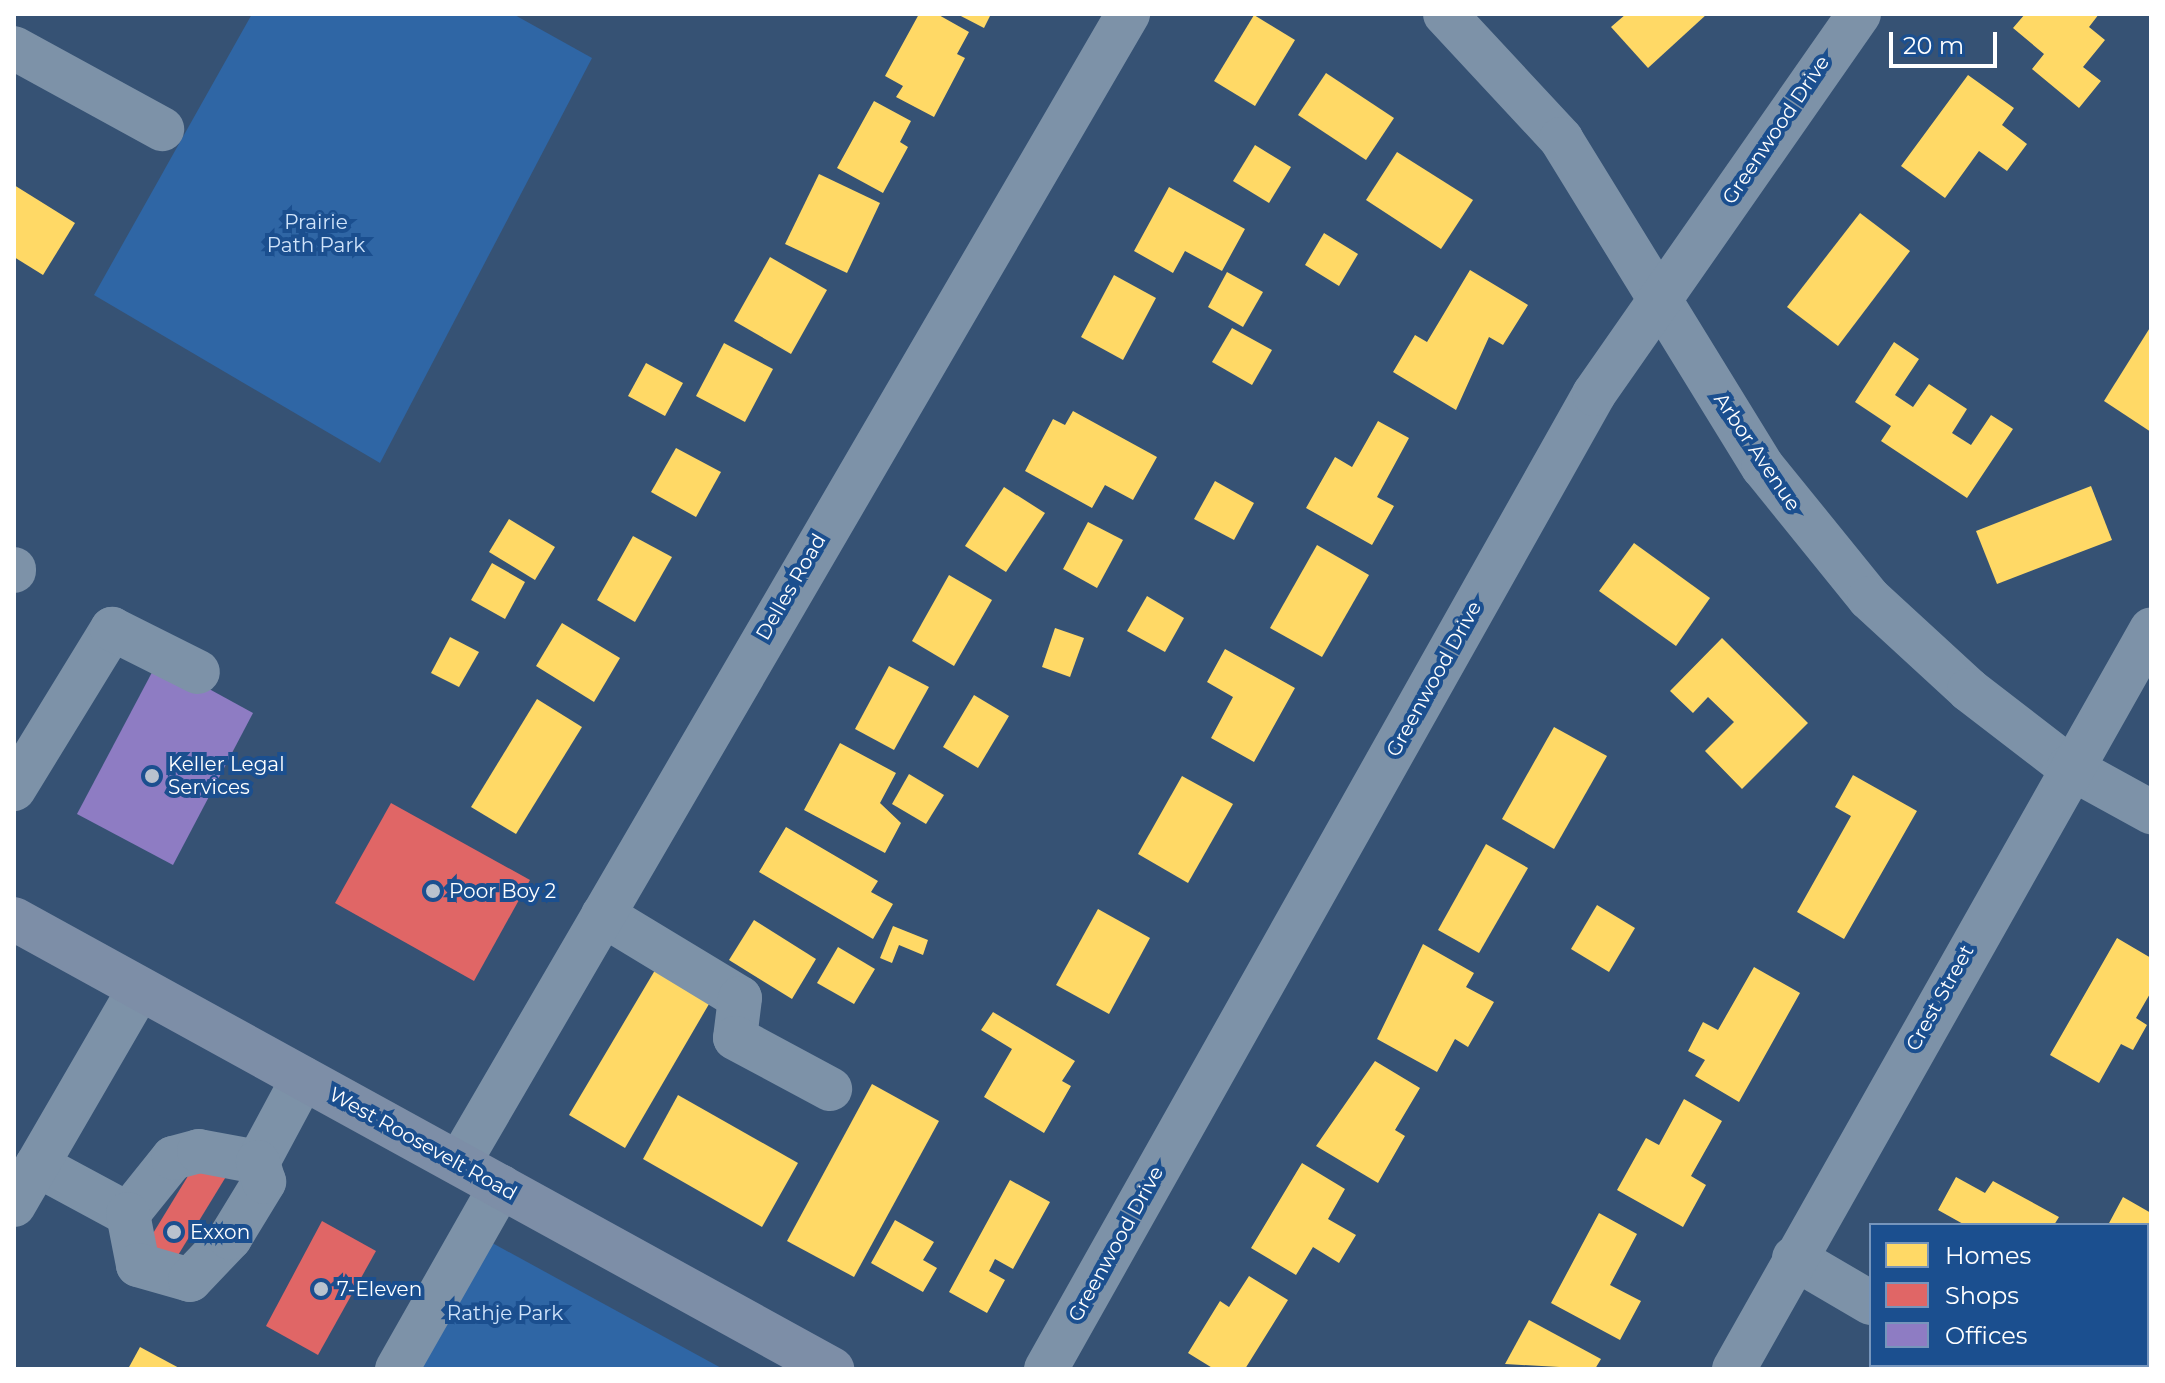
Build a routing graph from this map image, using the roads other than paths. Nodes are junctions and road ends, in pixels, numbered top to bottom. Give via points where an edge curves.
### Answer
1 (1128, 14) edge
2 (1445, 14) edge
3 (1859, 14) edge
4 (14, 48) edge
5 (162, 129) dead end
6 (1664, 299) junction
7 (2151, 630) edge
8 (198, 672) dead end
9 (2069, 767) junction
10 (14, 789) edge
11 (2151, 812) edge
12 (603, 915) junction
13 (14, 919) edge
14 (139, 989) junction
15 (303, 1078) junction
16 (830, 1089) dead end
17 (258, 1162) junction
18 (459, 1163) junction
19 (37, 1165) junction
20 (501, 1186) junction
21 (14, 1205) edge
22 (128, 1214) junction
23 (1794, 1258) junction
24 (1869, 1302) edge
25 (397, 1369) edge
26 (832, 1369) edge
27 (1046, 1369) edge
28 (1734, 1369) edge

1 - 12 street, Delles Road
2 - 6 street, Arbor Avenue via 1561,139
3 - 6 street, Greenwood Drive via 1791,103
4 - 5 street
6 - 9 street, Arbor Avenue via 1763,467 1869,598 1969,690
6 - 27 street, Greenwood Drive via 1594,394
7 - 9 street, Crest Street
8 - 10 street via 112,629
9 - 11 street, Arbor Avenue
9 - 23 street, Crest Street
12 - 16 street via 740,998 735,1038
12 - 18 street, Delles Road
13 - 14 main road, West Roosevelt Road
14 - 15 main road, West Roosevelt Road
14 - 19 street
15 - 17 street
15 - 18 main road, West Roosevelt Road
17 - 22 street via 199,1151 173,1158
17 - 22 street via 264,1182 230,1238 190,1280 138,1265
18 - 20 main road, West Roosevelt Road
19 - 21 street
19 - 22 street
20 - 25 street
20 - 26 main road, West Roosevelt Road
23 - 24 street
23 - 28 street, Crest Street

